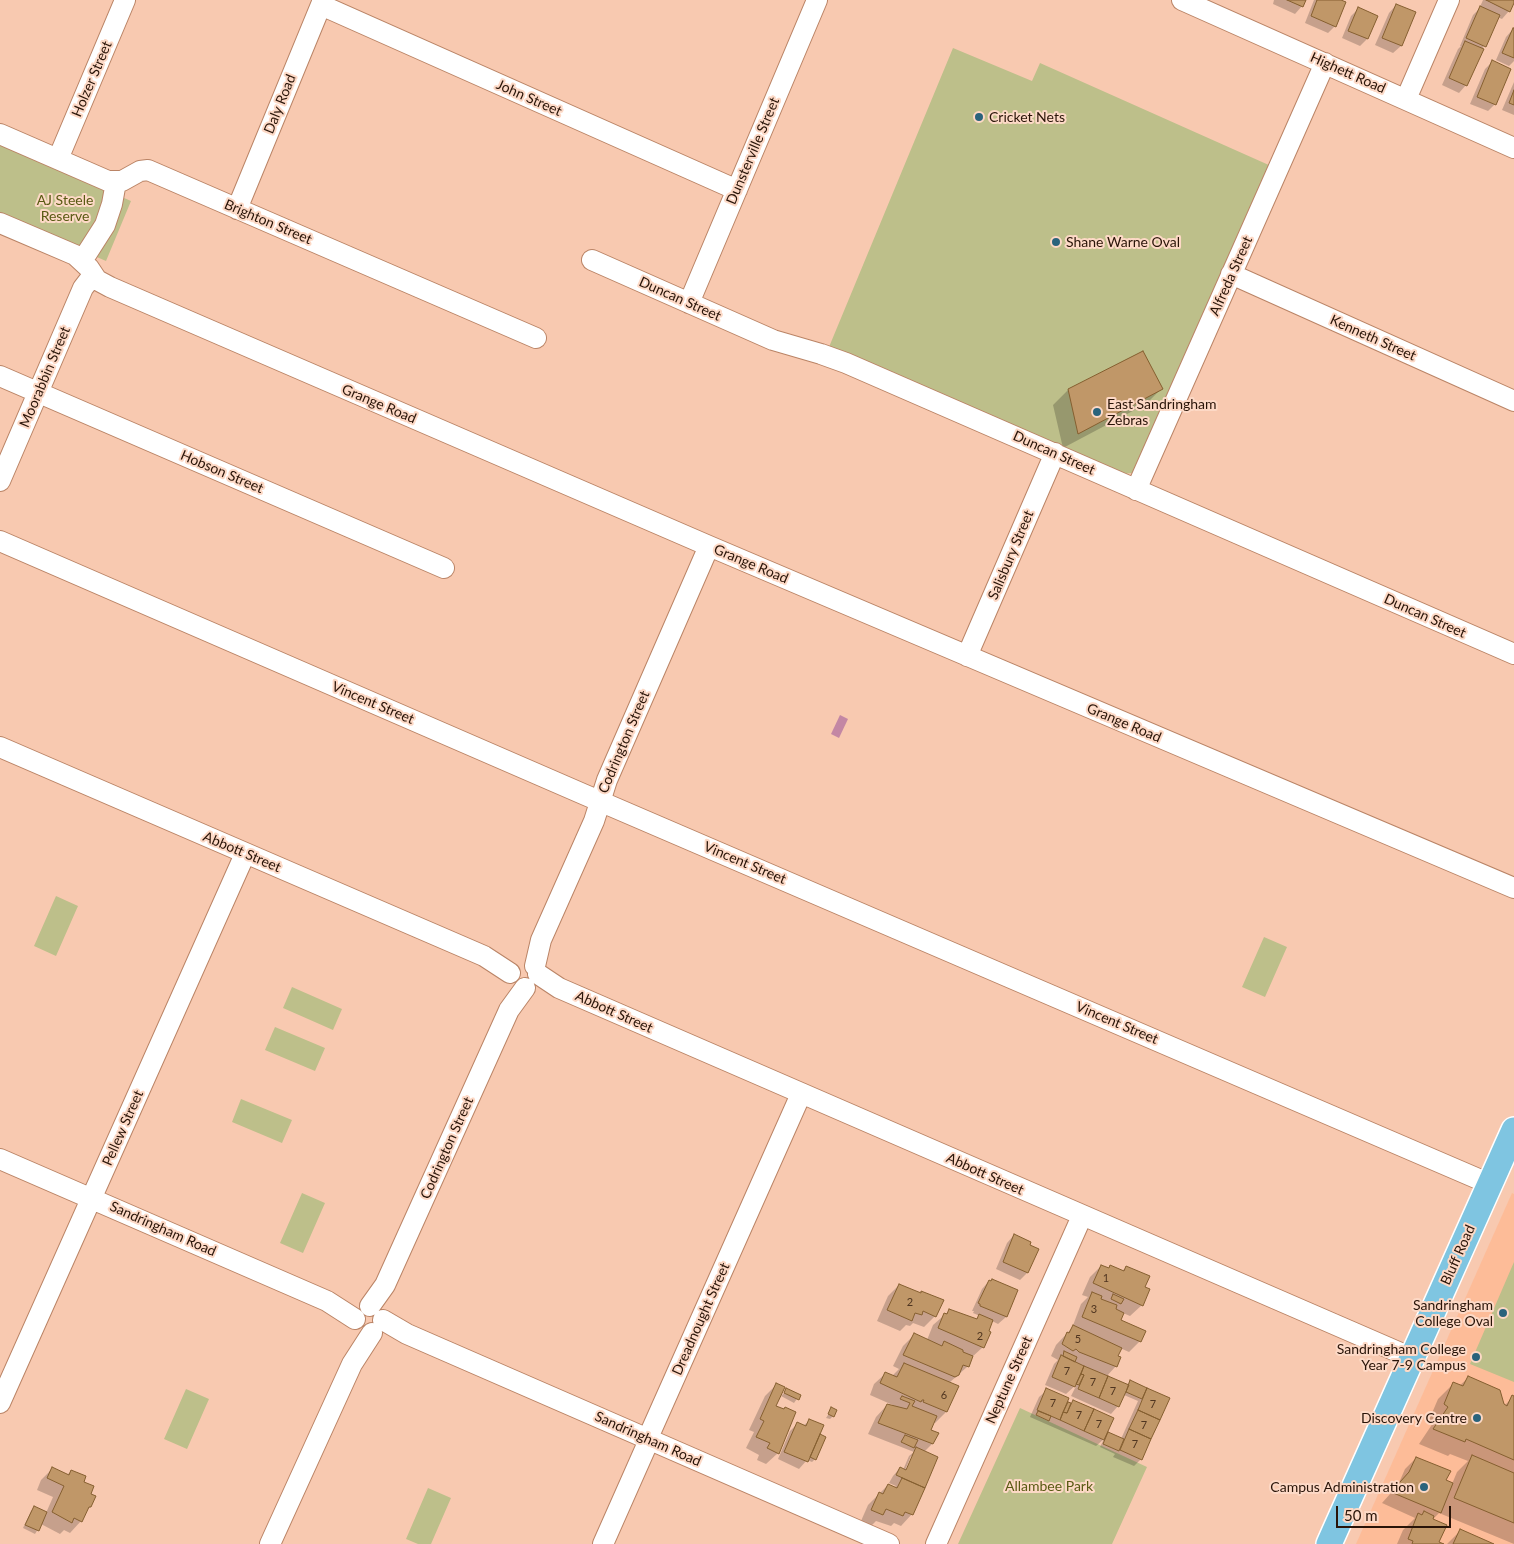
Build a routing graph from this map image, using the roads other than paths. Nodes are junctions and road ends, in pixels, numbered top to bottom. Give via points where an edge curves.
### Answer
1 (125, 0) edge
2 (817, 0) edge
3 (1182, 0) edge
4 (1449, 0) edge
5 (322, 3) edge
6 (1208, 5) edge
7 (1325, 63) junction
8 (1406, 99) junction
9 (0, 134) edge
10 (1514, 148) edge
11 (58, 159) junction
12 (116, 182) junction
13 (737, 190) junction
14 (237, 208) junction
15 (0, 223) edge
16 (592, 260) dead end
17 (88, 268) junction
18 (1231, 274) junction
19 (689, 303) junction
20 (536, 338) dead end
21 (0, 376) edge
22 (38, 393) junction
23 (1514, 401) edge
24 (1055, 453) junction
25 (0, 481) edge
26 (1136, 490) junction
27 (0, 541) edge
28 (709, 546) junction
29 (444, 568) dead end
30 (1514, 654) edge
31 (967, 656) junction
32 (0, 747) edge
33 (600, 801) junction
34 (245, 854) junction
35 (1514, 888) edge
36 (525, 974) junction
37 (801, 1094) junction
38 (1514, 1130) edge
39 (0, 1158) edge
40 (1490, 1184) junction
41 (92, 1198) junction
42 (1082, 1216) junction
43 (370, 1320) junction
44 (1412, 1358) junction
45 (0, 1403) edge
46 (649, 1440) junction
47 (270, 1544) edge
48 (603, 1544) edge
49 (889, 1544) edge
50 (936, 1544) edge
51 (1329, 1544) edge

1 - 11 street, Holzer Street
2 - 13 street, Dunsterville Street
3 - 6 street, Highett Road
4 - 8 street
5 - 13 street, John Street
5 - 14 street, Daly Road
6 - 7 street, Highett Road
7 - 8 street, Highett Road
7 - 18 street, Alfreda Street
8 - 10 street, Highett Road
9 - 11 street
11 - 12 street
12 - 14 street, Brighton Street via 148,170
12 - 17 street, Moorabbin Street via 105,226
13 - 19 street, Dunsterville Street
14 - 20 street, Brighton Street
15 - 17 street, Grange Road via 75,256
16 - 19 street, Duncan Street
17 - 22 street, Moorabbin Street via 83,288
17 - 28 street, Grange Road via 102,284
18 - 23 street, Kenneth Street
18 - 26 street, Alfreda Street
19 - 24 street, Duncan Street via 773,340 846,363
21 - 22 street, Hobson Street
22 - 25 street, Moorabbin Street
22 - 29 street, Hobson Street
24 - 26 street, Duncan Street
24 - 31 street, Salisbury Street
26 - 30 street, Duncan Street
27 - 33 street, Vincent Street
28 - 31 street, Grange Road
28 - 33 street, Codrington Street
31 - 35 street, Grange Road
32 - 34 street, Abbott Street
33 - 36 street, Codrington Street via 594,822
33 - 40 street, Vincent Street
34 - 36 street, Abbott Street
34 - 41 street, Pellew Street
36 - 37 street, Abbott Street
36 - 43 street, Codrington Street
37 - 42 street, Abbott Street
37 - 46 street, Dreadnought Street via 655,1420
38 - 40 main road, Bluff Road
39 - 41 street, Sandringham Road
40 - 44 main road, Bluff Road
41 - 43 street, Sandringham Road
41 - 45 street, Pellew Street
42 - 44 street, Abbott Street
42 - 50 street, Neptune Street
43 - 46 street, Sandringham Road
43 - 47 street, Codrington Street
44 - 51 main road, Bluff Road
46 - 48 street, Dreadnought Street
46 - 49 street, Sandringham Road

